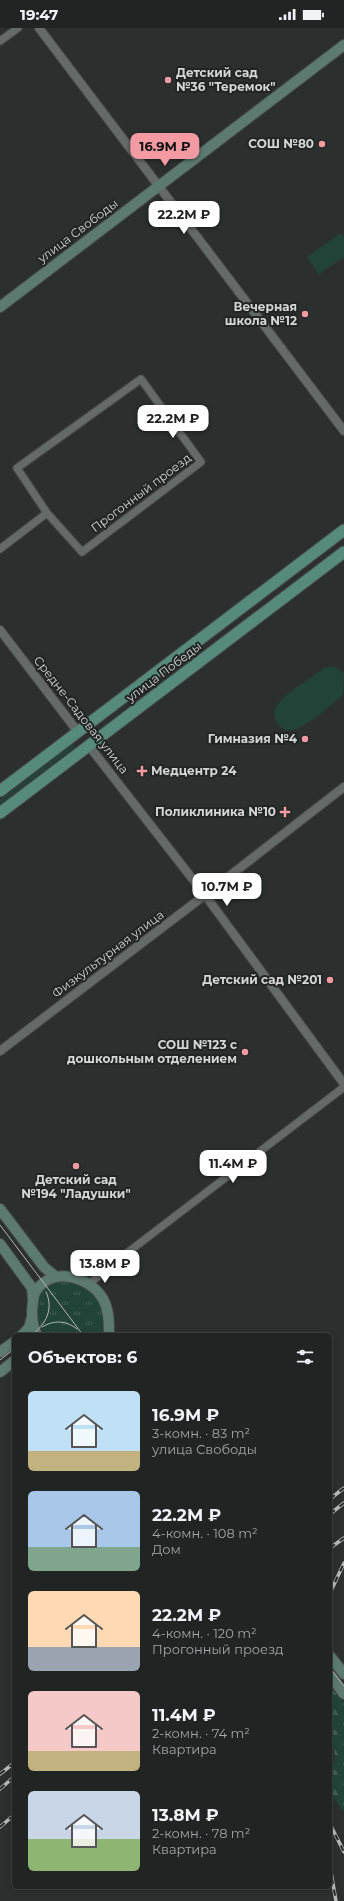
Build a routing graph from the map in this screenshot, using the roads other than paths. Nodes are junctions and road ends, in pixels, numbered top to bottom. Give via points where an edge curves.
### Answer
1 (18, 28) edge
2 (39, 28) edge
3 (0, 41) edge
4 (344, 45) edge
5 (158, 187) junction
6 (0, 307) edge
7 (344, 431) edge
8 (47, 513) junction
9 (344, 530) edge
10 (0, 549) edge
11 (344, 552) edge
12 (0, 630) edge
13 (78, 732) junction
14 (89, 746) junction
15 (344, 787) edge
16 (0, 791) edge
17 (0, 813) edge
18 (205, 895) junction
19 (0, 1051) edge
20 (344, 1084) edge
21 (344, 1087) edge
22 (0, 1209) edge
23 (0, 1244) edge
24 (56, 1277) junction
25 (89, 1284) junction
26 (33, 1298) junction
27 (32, 1317) junction
28 (24, 1333) edge
29 (36, 1333) edge
30 (109, 1333) edge
31 (12, 1343) edge
32 (0, 1352) edge
33 (12, 1363) edge
34 (0, 1372) edge
35 (332, 1659) edge
36 (344, 1674) edge
37 (332, 1678) edge
38 (344, 1694) edge

1 - 3 street
2 - 5 street
4 - 5 main road, улица Свободы
5 - 6 main road, улица Свободы
5 - 7 street
8 - 8 street, Прогонный проезд via 17,468 141,379 201,462 82,552
8 - 10 street
9 - 13 main road, улица Победы
11 - 14 main road, улица Победы
12 - 13 street, Средне-Садовая улица
13 - 14 main road, Средне-Садовая улица
13 - 16 main road, улица Победы
14 - 17 main road, улица Победы
14 - 18 street, Средне-Садовая улица
15 - 18 street, Физкультурная улица
18 - 19 street, Физкультурная улица
18 - 20 street, Средне-Садовая улица
21 - 25 street
22 - 24 main road via 44,1267
23 - 26 main road via 32,1288
24 - 25 main road via 72,1277
24 - 26 main road via 41,1285
25 - 30 main road via 98,1292 108,1311
26 - 27 main road
27 - 28 main road via 29,1328
27 - 29 main road
31 - 32 main road
33 - 34 main road
35 - 36 main road
37 - 38 main road

